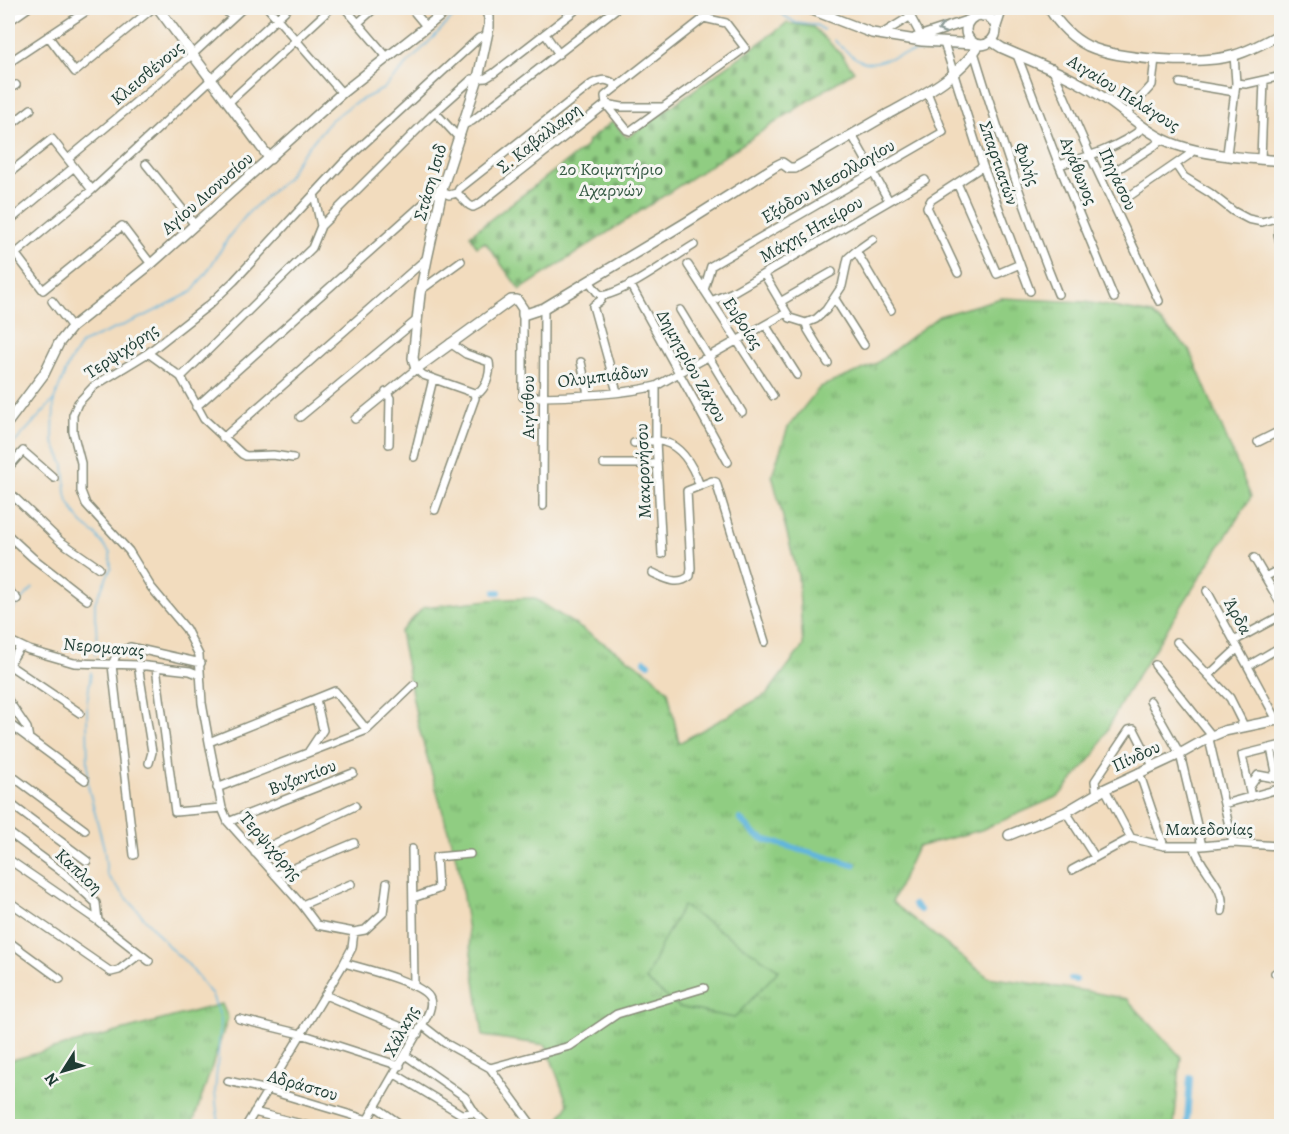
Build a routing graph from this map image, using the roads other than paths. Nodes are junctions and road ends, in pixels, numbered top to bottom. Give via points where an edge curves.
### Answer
1 (28, 8) edge
2 (91, 8) edge
3 (153, 8) edge
4 (159, 8) edge
5 (223, 8) edge
6 (243, 8) edge
7 (268, 8) edge
8 (288, 8) edge
9 (331, 8) edge
10 (345, 8) edge
11 (375, 8) edge
12 (411, 8) edge
13 (450, 8) edge
14 (486, 8) edge
15 (578, 8) edge
16 (617, 8) edge
17 (713, 8) edge
18 (807, 8) edge
19 (831, 8) edge
20 (906, 8) edge
21 (994, 8) edge
22 (1002, 8) edge
23 (1049, 8) edge
24 (976, 15) edge
25 (911, 16) junction
26 (232, 17) junction
27 (278, 18) junction
28 (705, 18) junction
29 (832, 18) junction
30 (8, 22) edge
31 (358, 23) junction
32 (426, 26) junction
33 (996, 26) junction
34 (1281, 33) edge
35 (544, 34) junction
36 (885, 35) junction
37 (48, 36) junction
38 (487, 36) junction
39 (918, 38) junction
40 (296, 40) junction
41 (991, 41) junction
42 (945, 43) junction
43 (976, 47) junction
44 (193, 54) junction
45 (559, 54) junction
46 (1017, 55) junction
47 (1234, 56) junction
48 (387, 57) junction
49 (1155, 58) junction
50 (8, 63) edge
51 (1052, 68) junction
52 (954, 74) junction
53 (1281, 76) edge
54 (478, 78) junction
55 (212, 80) junction
56 (1264, 80) junction
57 (1180, 83) dead end
58 (1236, 83) junction
59 (16, 85) dead end
60 (617, 87) junction
61 (8, 89) edge
62 (927, 92) junction
63 (1235, 92) junction
64 (342, 93) junction
65 (228, 103) junction
66 (606, 104) junction
67 (663, 107) junction
68 (31, 109) dead end
69 (435, 112) junction
70 (1125, 115) junction
71 (463, 125) junction
72 (8, 127) edge
73 (1143, 129) junction
74 (852, 135) junction
75 (459, 138) junction
76 (1162, 139) junction
77 (1193, 150) junction
78 (1227, 154) junction
79 (1090, 155) junction
80 (68, 159) junction
81 (270, 159) junction
82 (1261, 159) junction
83 (1281, 161) edge
84 (146, 164) dead end
85 (983, 165) junction
86 (1059, 165) junction
87 (1176, 165) junction
88 (74, 167) junction
89 (1118, 169) dead end
90 (873, 172) junction
91 (8, 174) edge
92 (925, 180) dead end
93 (1281, 182) edge
94 (957, 183) junction
95 (442, 189) junction
96 (92, 190) junction
97 (457, 193) junction
98 (314, 194) junction
99 (1131, 195) dead end
100 (889, 201) junction
101 (1280, 216) edge
102 (8, 222) edge
103 (195, 225) junction
104 (321, 226) junction
105 (873, 239) dead end
106 (8, 244) edge
107 (694, 245) dead end
108 (856, 251) junction
109 (1281, 252) edge
110 (15, 254) junction
111 (427, 259) junction
112 (8, 260) edge
113 (461, 261) dead end
114 (151, 264) junction
115 (1020, 264) junction
116 (688, 265) dead end
117 (832, 272) dead end
118 (958, 273) dead end
119 (764, 274) junction
120 (589, 281) junction
121 (630, 284) junction
122 (704, 290) junction
123 (421, 291) junction
124 (1030, 291) dead end
125 (1058, 294) dead end
126 (602, 296) junction
127 (1114, 298) dead end
128 (835, 299) junction
129 (52, 301) dead end
130 (711, 301) junction
131 (1159, 301) dead end
132 (780, 302) junction
133 (544, 308) junction
134 (680, 310) dead end
135 (891, 310) dead end
136 (786, 313) junction
137 (523, 315) junction
138 (418, 318) junction
139 (806, 323) junction
140 (766, 326) junction
141 (72, 327) junction
142 (736, 341) junction
143 (450, 343) junction
144 (864, 345) dead end
145 (148, 353) junction
146 (707, 356) junction
147 (581, 362) dead end
148 (828, 363) dead end
149 (416, 369) junction
150 (678, 373) junction
151 (797, 375) dead end
152 (181, 377) junction
153 (433, 379) junction
154 (656, 386) junction
155 (386, 392) junction
156 (617, 392) junction
157 (474, 393) junction
158 (588, 394) junction
159 (773, 396) dead end
160 (544, 397) junction
161 (196, 407) junction
162 (742, 412) dead end
163 (300, 417) dead end
164 (355, 419) dead end
165 (8, 422) edge
166 (1281, 430) edge
167 (223, 438) junction
168 (656, 441) junction
169 (1258, 442) dead end
170 (634, 443) dead end
171 (389, 444) dead end
172 (414, 457) dead end
173 (293, 458) dead end
174 (728, 462) dead end
175 (604, 464) dead end
176 (657, 464) junction
177 (8, 468) edge
178 (54, 478) dead end
179 (700, 486) junction
180 (8, 491) edge
181 (543, 507) dead end
182 (435, 510) dead end
183 (8, 535) edge
184 (662, 554) dead end
185 (1254, 558) dead end
186 (1281, 567) edge
187 (99, 568) dead end
188 (653, 573) dead end
189 (1266, 577) junction
190 (8, 590) edge
191 (1207, 591) dead end
192 (17, 599) dead end
193 (87, 600) dead end
194 (1281, 606) edge
195 (1281, 615) edge
196 (8, 640) edge
197 (765, 642) dead end
198 (1177, 642) dead end
199 (1236, 644) junction
200 (1281, 646) edge
201 (20, 647) junction
202 (201, 663) junction
203 (112, 665) junction
204 (138, 665) junction
205 (1155, 665) dead end
206 (8, 666) edge
207 (1248, 666) junction
208 (156, 667) junction
209 (200, 675) junction
210 (1209, 675) junction
211 (414, 686) dead end
212 (316, 699) junction
213 (8, 700) edge
214 (1150, 701) dead end
215 (80, 712) dead end
216 (1279, 719) edge
217 (8, 723) edge
218 (1244, 726) junction
219 (367, 730) junction
220 (1211, 737) junction
221 (29, 739) junction
222 (209, 742) junction
223 (1271, 748) junction
224 (309, 752) junction
225 (1180, 754) junction
226 (1281, 759) edge
227 (148, 763) dead end
228 (1152, 766) junction
229 (1139, 772) junction
230 (8, 773) edge
231 (353, 773) dead end
232 (1272, 777) junction
233 (85, 780) dead end
234 (217, 788) junction
235 (1249, 788) junction
236 (1281, 788) edge
237 (1100, 792) junction
238 (1251, 797) junction
239 (8, 802) edge
240 (1224, 804) junction
241 (355, 806) dead end
242 (222, 808) junction
243 (1066, 812) junction
244 (228, 822) junction
245 (85, 830) dead end
246 (8, 832) edge
247 (1009, 835) dead end
248 (1131, 838) junction
249 (354, 843) dead end
250 (1233, 843) junction
251 (1281, 844) edge
252 (1164, 846) junction
253 (1198, 846) junction
254 (412, 849) dead end
255 (255, 853) junction
256 (470, 854) dead end
257 (134, 855) dead end
258 (1095, 856) junction
259 (8, 859) edge
260 (87, 861) dead end
261 (1072, 870) dead end
262 (275, 875) junction
263 (387, 883) dead end
264 (351, 884) dead end
265 (413, 898) junction
266 (8, 901) edge
267 (302, 905) junction
268 (1222, 911) dead end
269 (98, 921) junction
270 (354, 932) junction
271 (8, 941) edge
272 (140, 954) junction
273 (148, 961) dead end
274 (344, 963) junction
275 (60, 979) dead end
276 (414, 985) junction
277 (704, 988) dead end
278 (325, 995) junction
279 (239, 1019) dead end
280 (422, 1025) junction
281 (301, 1034) junction
282 (418, 1034) junction
283 (405, 1055) junction
284 (400, 1066) junction
285 (490, 1068) junction
286 (395, 1074) junction
287 (228, 1081) dead end
288 (268, 1090) junction
289 (376, 1107) junction
290 (254, 1112) junction
291 (475, 1113) junction
292 (366, 1123) edge
293 (531, 1124) dead end
294 (246, 1126) edge
295 (309, 1126) edge
296 (403, 1126) edge
297 (488, 1126) edge

1 - 30 street
2 - 37 street
3 - 37 street via 75,72
4 - 44 street
5 - 26 street
6 - 26 street, Κλεισθένους
7 - 27 street
8 - 27 street
9 - 40 street
10 - 31 street
11 - 31 street
12 - 32 street
13 - 32 street, Αγίου Διονυσίου
14 - 38 street, Στάση Ισιδ
15 - 35 street
16 - 45 street
17 - 28 street
18 - 29 street
19 - 29 street
20 - 25 street
21 - 24 street
22 - 33 street
23 - 49 street via 1061,25 1089,46
24 - 33 street
24 -> 39 street
24 - 43 street via 966,28
25 - 36 street
25 - 39 street
26 - 44 street, Κλεισθένους
27 - 40 street
27 - 55 street
28 - 60 street
28 - 67 street via 726,24 745,48
29 - 36 street
31 - 48 street
32 - 48 street, Αγίου Διονυσίου
33 - 41 street
34 - 47 street
35 - 45 street
35 - 54 street via 494,73
36 - 39 street
37 - 50 street
38 - 54 street, Στάση Ισιδ
38 - 98 street, Τερψιχόρης via 479,38
39 - 42 street
40 - 64 street
40 - 65 street
41 - 43 street
41 - 46 street, Αιγαίου Πελάγους
42 - 43 street
42 - 52 street, Σπαρτιατών
43 - 52 street
43 - 125 street, Φυλής via 1000,138
44 - 55 street
44 - 80 street, Κλεισθένους
45 - 71 street
46 - 51 street, Αιγαίου Πελάγους
46 - 86 street, Αγάθωνος
47 - 49 street
47 - 58 street
48 - 64 street, Αγίου Διονυσίου
49 - 70 street via 1152,85
51 - 70 street, Αιγαίου Πελάγους via 1095,92
51 - 79 street, Πηγάσου
52 - 62 street
52 - 85 street, Σπαρτιατών
53 - 56 street
54 - 69 street
54 - 71 street, Στάση Ισιδ
55 - 65 street
55 - 96 street
56 - 58 street
56 - 82 street
57 - 63 street
58 - 63 street
59 - 61 street
60 - 66 street via 605,96
60 - 97 street via 602,79 592,84
62 - 74 street
62 - 90 street, Εξόδου Μεσολλογίου via 943,132
63 - 78 street
64 - 81 street, Αγίου Διονυσίου
65 - 81 street
66 - 67 street, Σ. Καβαλλαρη
66 - 67 street via 630,131
66 - 97 street, Σ. Καβαλλαρη via 479,204 469,205
68 - 72 street
69 - 75 street
69 - 104 street
70 - 73 street, Αιγαίου Πελάγους
71 - 75 street, Στάση Ισιδ
73 - 76 street, Αιγαίου Πελάγους
73 - 79 street
74 - 90 street
74 - 120 street via 795,168 776,166
75 - 95 street, Στάση Ισιδ
76 - 77 street, Αιγαίου Πελάγους
76 - 89 street
77 - 78 street, Αιγαίου Πελάγους
77 - 87 street
78 - 82 street, Αιγαίου Πελάγους
79 - 86 street
79 - 131 street, Πηγάσου
80 - 88 street
80 - 91 street via 52,139
81 - 103 street, Αγίου Διονυσίου
82 - 83 street, Αιγαίου Πελάγους
84 - 103 street
85 - 94 street
85 - 115 street, Σπαρτιατών
86 - 127 street, Αγάθωνος
87 - 99 street
87 - 101 street via 1184,177 1233,212 1262,222
88 - 96 street
88 - 102 street
90 - 100 street
90 - 122 street, Εξόδου Μεσολλογίου via 711,266
92 - 100 street, Μάχης Ηπείρου
93 - 101 street
94 - 115 street via 997,274
94 - 118 street via 927,207
95 - 97 street, Σ. Καβαλλαρη via 449,195
95 - 111 street, Στάση Ισιδ
95 - 161 street
96 - 110 street
98 - 104 street
98 - 145 street, Τερψιχόρης via 209,305
100 - 119 street, Μάχης Ηπείρου
101 - 109 street
103 - 114 street, Αγίου Διονυσίου
104 - 152 street via 312,248
105 - 108 street
106 - 110 street
107 - 121 street
108 - 128 street via 848,258 846,277
108 - 135 street
110 - 112 street
110 - 114 street via 43,290 122,226
111 - 123 street, Στάση Ισιδ
111 - 167 street
113 - 123 street
114 - 141 street, Αγίου Διονυσίου
115 - 124 street, Σπαρτιατών
116 - 122 street, Ευβοίας
117 - 132 street
119 - 130 street, Μάχης Ηπείρου
119 - 132 street
120 - 126 street
120 - 133 street
121 - 126 street
121 - 150 street, Δημητρίου Ζάχου
122 - 130 street, Ευβοίας
123 - 138 street, Στάση Ισιδ
126 - 156 street via 593,306
128 - 139 street via 816,319
128 - 144 street
129 - 141 street
130 - 142 street, Ευβοίας
132 - 136 street
133 - 137 street
133 - 160 street, Αιγίσθου
134 - 146 street
136 - 139 street
136 - 140 street, Ολυμπιάδων
137 - 143 street via 514,299
137 - 160 street, Ολυμπιάδων via 523,397
138 - 149 street, Στάση Ισιδ via 413,358
138 - 163 street
139 - 148 street
140 - 142 street, Ολυμπιάδων
140 - 151 street
141 - 165 street, Αγίου Διονυσίου via 44,374
142 - 146 street, Ολυμπιάδων
142 - 159 street, Ευβοίας
143 - 149 street
143 - 157 street via 489,362 485,383 480,392
145 - 152 street
145 - 202 street, Τερψιχόρης via 94,386 78,403 72,424 81,463 81,491 86,504 129,551 186,629
146 - 150 street, Ολυμπιάδων
146 - 162 street
147 - 158 street
149 - 153 street
149 - 155 street
150 - 154 street, Ολυμπιάδων
150 - 174 street, Δημητρίου Ζάχου
152 - 161 street
153 - 157 street
153 - 172 street
154 - 156 street, Ολυμπιάδων
154 - 168 street, Μακρονήσου
155 - 164 street
155 - 171 street via 390,398
156 - 158 street, Ολυμπιάδων
157 - 182 street
158 - 160 street, Ολυμπιάδων
160 - 181 street, Αιγίσθου
161 - 167 street
166 - 169 street
167 - 173 street via 246,456
168 - 170 street
168 - 176 street, Μακρονήσου
168 - 179 street via 665,442 690,462
175 - 176 street
176 - 184 street, Μακρονήσου
177 - 178 street via 23,451
179 - 188 street via 687,491 690,576 679,582
179 - 197 street via 716,482
180 - 187 street via 60,541
183 - 193 street
185 - 189 street
186 - 189 street
189 - 194 street
190 - 192 street
191 - 199 street, Άρδα
195 - 199 street
196 - 201 street, Νερομανας
198 - 210 street
199 - 207 street, Άρδα
199 - 210 street
200 - 207 street
201 - 203 street, Νερομανας via 67,662
201 - 206 street
202 - 203 street via 130,647 117,653
202 - 209 street, Τερψιχόρης
203 - 204 street, Νερομανας
203 - 257 street
204 - 208 street, Νερομανας
204 - 227 street via 152,752
205 - 220 street
206 - 215 street
207 - 216 street, Άρδα
208 - 209 street, Νερομανας
208 - 242 street via 175,812
209 - 222 street, Τερψιχόρης
210 - 218 street via 1230,698
211 - 219 street
212 - 219 street via 335,692
212 - 222 street
212 - 224 street via 323,730
213 - 221 street via 27,728
214 - 225 street
216 - 218 street, Πίνδου
217 - 221 street
218 - 220 street, Πίνδου
219 - 224 street
220 - 225 street, Πίνδου
220 - 240 street
221 - 233 street
222 - 234 street, Τερψιχόρης
223 - 226 street via 1278,746
223 - 232 street via 1276,772
223 - 235 street via 1242,755
224 - 234 street
225 - 228 street, Πίνδου
225 - 253 street
228 - 229 street, Πίνδου
228 - 237 street via 1134,729 1129,730 1095,781
229 - 237 street, Πίνδου
229 - 252 street
230 - 245 street
231 - 244 street, Βυζαντίου
232 - 235 street via 1258,775
232 - 236 street via 1280,779
234 - 242 street, Τερψιχόρης
235 - 238 street
236 - 238 street
237 - 243 street, Πίνδου
237 - 248 street
238 - 240 street
239 - 260 street
240 - 250 street
241 - 255 street
242 - 244 street, Τερψιχόρης
243 - 247 street, Πίνδου
243 - 258 street
244 - 255 street, Τερψιχόρης
246 - 269 street, Καπλοη via 96,903
248 - 252 street, Μακεδονίας
248 - 258 street
249 - 262 street
250 - 251 street, Μακεδονίας
250 - 253 street, Μακεδονίας
252 - 253 street, Μακεδονίας
253 - 268 street via 1198,858 1222,894
254 - 265 street
255 - 262 street, Τερψιχόρης
256 - 265 street via 436,857 438,889
258 - 261 street
259 - 269 street
262 - 267 street, Τερψιχόρης
263 - 270 street via 383,913 365,930
264 - 267 street
265 - 276 street
266 - 272 street via 107,971 119,970
267 - 270 street, Τερψιχόρης via 317,924
269 - 272 street, Καπλοη
270 - 274 street via 352,948
271 - 275 street
272 - 273 street, Καπλοη
274 - 276 street, Χάλκης
274 - 278 street
276 - 280 street, Χάλκης via 431,1000
277 - 285 street via 617,1014 570,1046
278 - 281 street
278 - 282 street
279 - 281 street
280 - 282 street, Χάλκης
280 - 285 street
281 - 284 street
281 - 288 street
282 - 283 street, Χάλκης
283 - 284 street, Χάλκης
283 - 291 street via 465,1098
284 - 286 street, Χάλκης
285 - 293 street
286 - 289 street, Χάλκης
286 - 291 street via 462,1114
287 - 288 street, Αδράστου
288 - 290 street
288 - 292 street, Αδράστου
289 - 292 street, Χάλκης
289 - 296 street
290 - 294 street
290 - 295 street
291 - 297 street

